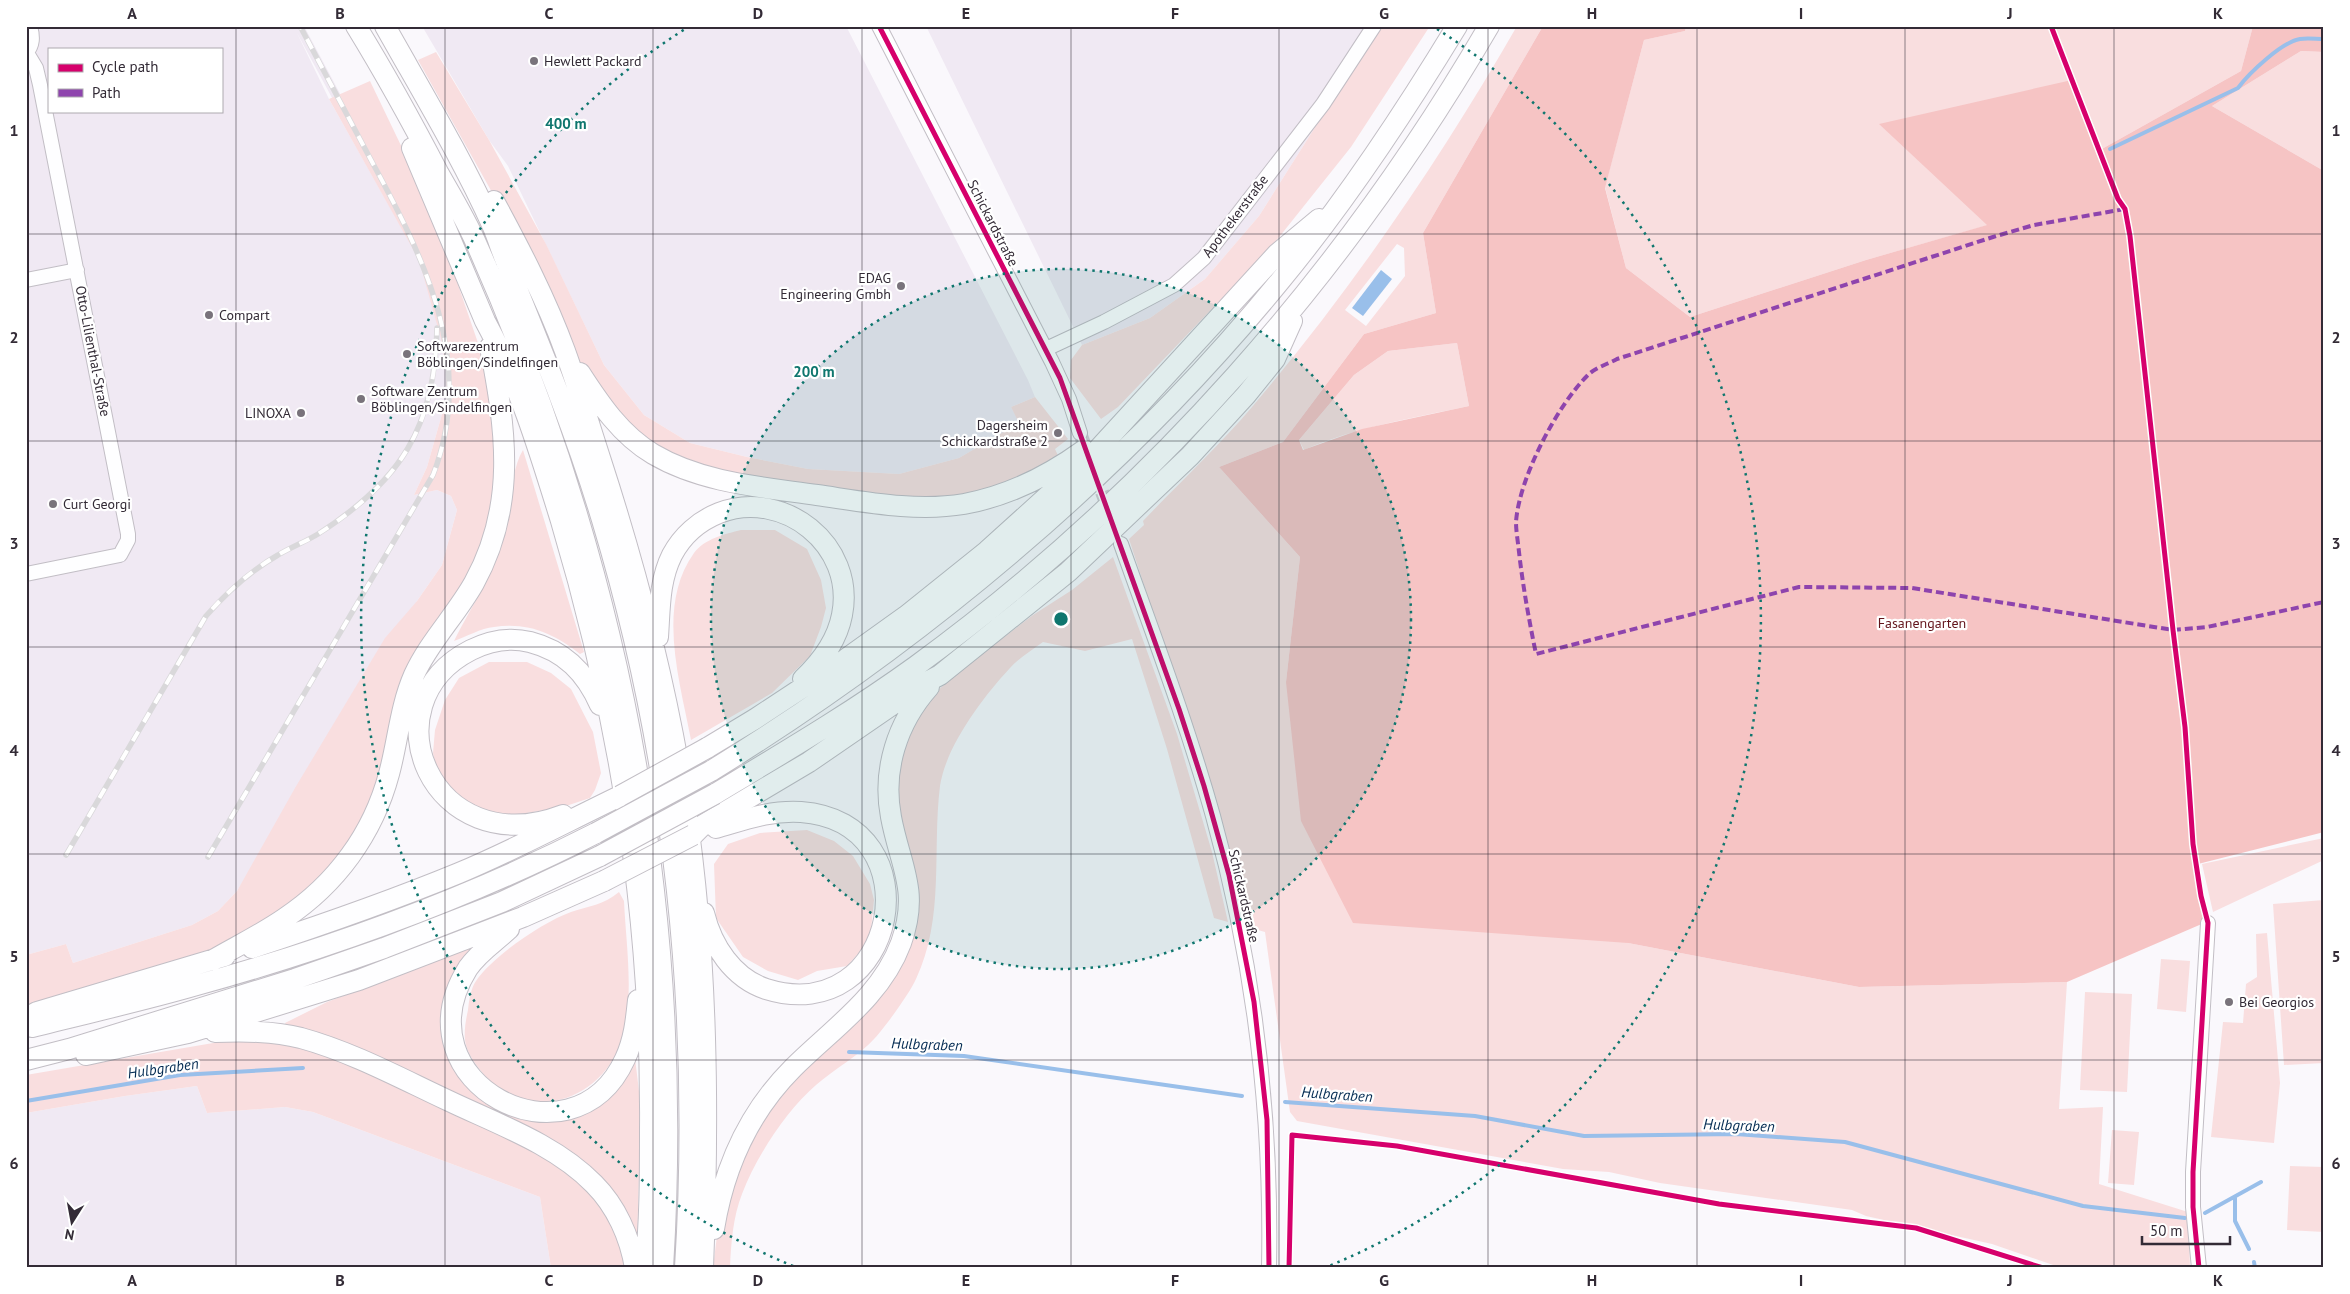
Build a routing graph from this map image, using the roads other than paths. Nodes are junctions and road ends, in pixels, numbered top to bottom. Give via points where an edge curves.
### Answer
1 (30, 26) edge
2 (356, 26) edge
3 (385, 26) edge
4 (878, 26) edge
5 (1374, 26) edge
6 (1457, 26) edge
7 (1489, 26) edge
8 (27, 53) edge
9 (404, 108) junction
10 (434, 113) junction
11 (1339, 205) junction
12 (77, 270) junction
13 (26, 280) edge
14 (1303, 296) junction
15 (485, 321) junction
16 (564, 348) junction
17 (1046, 349) junction
18 (1118, 426) junction
19 (1080, 433) tunnel mouth
20 (1121, 544) tunnel mouth
21 (26, 574) edge
22 (656, 656) junction
23 (940, 675) junction
24 (771, 708) junction
25 (613, 729) junction
26 (603, 803) junction
27 (719, 822) junction
28 (692, 868) junction
29 (523, 917) junction
30 (2208, 923) dead end
31 (213, 960) junction
32 (644, 966) junction
33 (26, 1018) edge
34 (26, 1029) edge
35 (188, 1033) junction
36 (26, 1060) edge
37 (26, 1068) edge
38 (635, 1268) edge
39 (645, 1268) edge
40 (663, 1268) edge
41 (685, 1268) edge
42 (703, 1268) edge
43 (708, 1268) edge
44 (1269, 1268) edge
45 (2198, 1268) edge

1 - 8 street via 32,40
2 - 9 highway
3 - 10 highway
4 - 17 street, Schickardstraße
5 - 17 street, Apothekerstraße via 1323,104 1204,258 1174,285
6 - 11 highway via 1406,108
7 - 14 highway via 1402,163
8 - 12 street, Otto-Lilienthal-Straße via 38,74
9 - 15 highway via 404,132
9 - 40 highway via 475,240 527,366 578,512 614,648 645,814 662,969 668,1116
10 - 16 highway via 490,194 513,235
10 - 41 highway via 494,230 558,391 602,520 641,673 667,817 684,968 690,1114
11 - 18 highway via 1277,254
11 - 34 highway, bridge via 1243,325 1112,463 914,630 817,700 711,770 596,833 468,892 330,944 197,985
12 - 13 street
12 - 21 street, Otto-Lilienthal-Straße via 128,540 120,556
14 - 23 highway via 1275,359 1190,456 1068,572
14 - 36 highway, bridge via 1172,444 1110,505 1021,583 890,684 715,794 600,856 487,908 384,948 265,988
15 - 25 highway via 510,373 552,491 589,621
15 - 31 highway via 500,403 505,457 499,516 482,568 416,670 404,701 381,800 348,859 327,885 299,909
16 - 18 highway via 601,406 652,454 718,479 826,496 923,507 980,501 1038,479
16 - 22 highway via 619,517
17 - 19 street, Schickardstraße
18 - 24 highway via 1067,480 960,574 864,647
20 - 44 street, Schickardstraße via 1204,786 1241,929 1254,1002 1267,1120
22 - 24 highway via 663,581 672,555 688,533 712,516 728,510 760,507 792,516 815,532 834,558 843,591 842,614 825,655
22 - 28 highway via 675,749
23 - 27 highway
23 - 43 highway via 915,704 902,727 888,778 891,818 908,884 907,915 900,944 886,972 869,995 792,1069 753,1120 723,1185
24 - 26 highway, bridge via 707,748
25 - 26 highway via 578,668 554,650 525,641 495,641 463,654 433,684 422,709 419,739 426,768 446,799 471,816 499,824 529,823
25 - 32 highway via 639,897
26 - 31 highway via 492,858 404,895
27 - 28 highway via 801,812 833,820 859,837 876,860 887,892 885,924 870,956 847,978 820,991 783,992 751,982 734,969 712,937
27 - 29 highway, bridge via 703,825 693,835 604,881
28 - 42 highway via 706,1069
29 - 32 highway via 492,942 470,966 457,991 452,1018 456,1051 468,1072 481,1088 510,1106 532,1112 571,1108 610,1082 626,1058 632,1041
29 - 35 highway via 359,980
30 - 45 street via 2193,1172 2192,1207
31 - 33 highway
32 - 39 highway via 651,1093
35 - 37 highway
35 - 38 highway via 251,1032 300,1038 376,1066 535,1143 580,1171 604,1196 623,1227

